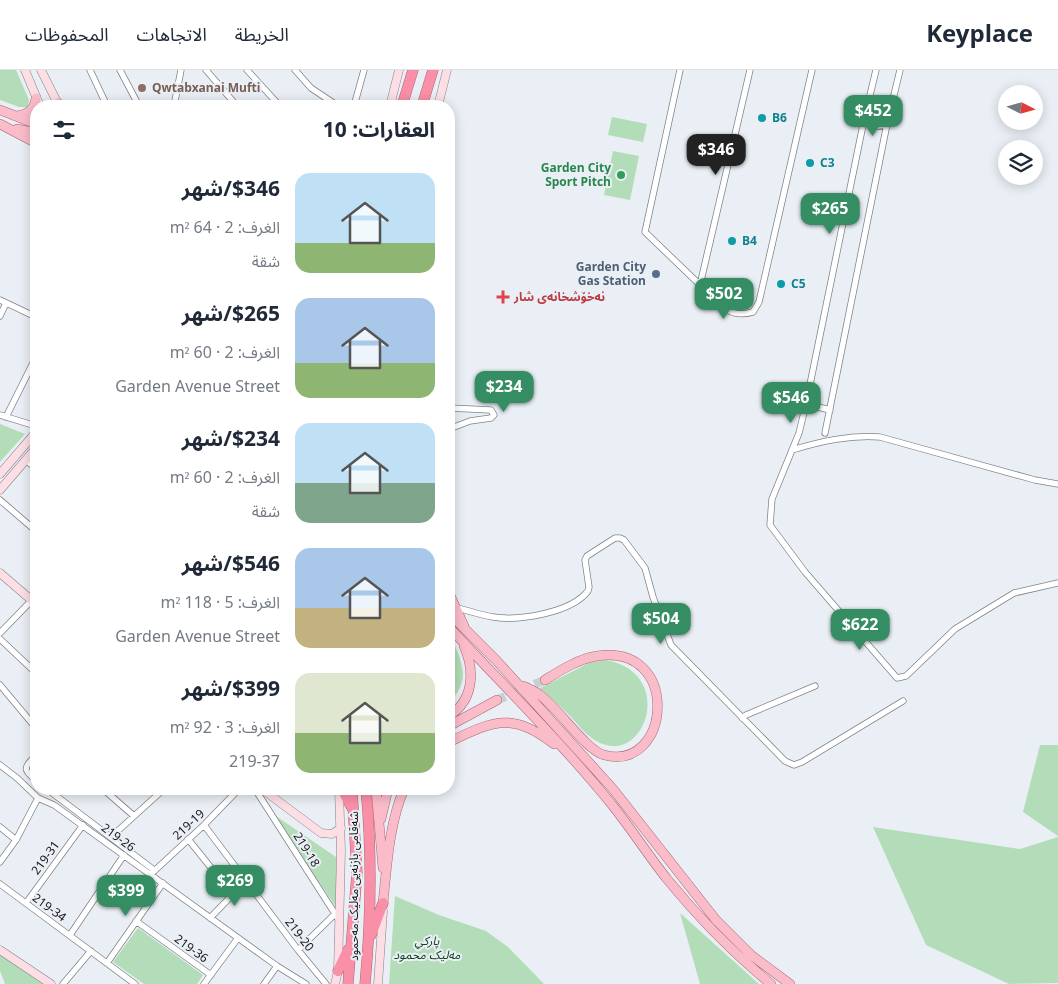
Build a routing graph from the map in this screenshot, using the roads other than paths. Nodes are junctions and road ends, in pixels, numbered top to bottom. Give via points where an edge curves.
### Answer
1 (25, 70) edge
2 (41, 70) edge
3 (90, 70) edge
4 (120, 70) edge
5 (181, 70) edge
6 (206, 70) edge
7 (247, 70) edge
8 (295, 70) edge
9 (364, 70) edge
10 (399, 70) edge
11 (413, 70) edge
12 (433, 70) edge
13 (447, 70) edge
14 (680, 70) edge
15 (750, 70) edge
16 (812, 70) edge
17 (876, 70) edge
18 (900, 70) edge
19 (37, 100) edge
20 (56, 100) edge
21 (104, 100) edge
22 (136, 100) edge
23 (175, 100) edge
24 (232, 100) edge
25 (274, 100) edge
26 (329, 100) edge
27 (356, 100) edge
28 (392, 100) edge
29 (404, 100) edge
30 (424, 100) edge
31 (430, 100) edge
32 (440, 100) edge
33 (0, 110) edge
34 (30, 111) edge
35 (15, 116) junction
36 (864, 120) junction
37 (30, 122) edge
38 (1, 124) edge
39 (887, 124) junction
40 (30, 131) edge
41 (30, 140) edge
42 (700, 285) junction
43 (0, 300) edge
44 (6, 303) junction
45 (30, 314) edge
46 (0, 316) edge
47 (30, 368) edge
48 (806, 404) junction
49 (455, 408) edge
50 (830, 410) junction
51 (3, 416) edge
52 (30, 424) edge
53 (455, 427) edge
54 (825, 433) dead end
55 (30, 439) edge
56 (792, 450) junction
57 (30, 455) edge
58 (26, 460) junction
59 (30, 464) edge
60 (0, 474) edge
61 (1058, 484) edge
62 (0, 490) edge
63 (0, 500) edge
64 (30, 526) edge
65 (0, 573) edge
66 (1058, 583) edge
67 (30, 599) edge
68 (30, 606) edge
69 (455, 610) edge
70 (455, 614) edge
71 (0, 633) edge
72 (455, 634) edge
73 (0, 638) edge
74 (460, 639) junction
75 (30, 667) edge
76 (545, 680) tunnel mouth
77 (515, 682) junction
78 (0, 685) edge
79 (815, 686) dead end
80 (497, 700) tunnel mouth
81 (903, 700) dead end
82 (455, 712) edge
83 (742, 718) junction
84 (30, 721) edge
85 (455, 723) edge
86 (455, 739) edge
87 (572, 759) junction
88 (30, 761) edge
89 (0, 765) edge
90 (30, 775) edge
91 (613, 789) junction
92 (30, 790) edge
93 (35, 795) edge
94 (55, 795) edge
95 (110, 795) edge
96 (157, 795) edge
97 (234, 795) edge
98 (259, 795) edge
99 (270, 795) edge
100 (340, 795) edge
101 (344, 795) edge
102 (353, 795) edge
103 (366, 795) edge
104 (376, 795) edge
105 (387, 795) edge
106 (401, 795) edge
107 (605, 797) junction
108 (38, 798) junction
109 (354, 812) junction
110 (134, 816) junction
111 (82, 825) junction
112 (204, 825) junction
113 (379, 826) junction
114 (0, 828) edge
115 (341, 828) junction
116 (111, 837) junction
117 (188, 839) junction
118 (16, 840) junction
119 (124, 855) junction
120 (0, 862) edge
121 (152, 872) junction
122 (246, 881) junction
123 (163, 883) junction
124 (0, 884) edge
125 (233, 895) junction
126 (26, 903) junction
127 (383, 903) junction
128 (210, 918) junction
129 (338, 918) junction
130 (136, 921) junction
131 (70, 935) junction
132 (238, 938) junction
133 (351, 944) junction
134 (369, 944) junction
135 (0, 950) edge
136 (298, 950) junction
137 (91, 951) junction
138 (106, 963) junction
139 (277, 966) junction
140 (338, 971) junction
141 (211, 975) junction
142 (50, 984) edge
143 (63, 984) edge
144 (135, 984) edge
145 (204, 984) edge
146 (264, 984) edge
147 (306, 984) edge
148 (326, 984) edge
149 (336, 984) edge
150 (348, 984) edge
151 (365, 984) edge
152 (378, 984) edge
153 (772, 984) edge
154 (790, 984) edge

1 - 19 main road
2 - 20 main road
3 - 21 street
4 - 22 street
5 - 23 street
6 - 24 street
7 - 25 street
8 - 26 street
9 - 27 street
10 - 28 main road
11 - 29 highway
12 - 30 highway
12 - 31 highway
13 - 32 main road
14 - 42 street via 645,232
15 - 42 street
16 - 42 street via 758,306 753,312 732,313
17 - 36 street
18 - 39 street
33 - 35 main road
34 - 35 main road
35 - 37 main road
36 - 39 street via 874,126
36 - 48 street
38 - 40 main road
38 - 41 main road
39 - 50 street
43 - 44 street
44 - 45 street
44 - 46 street
47 - 51 street
48 - 50 street
48 - 56 street
49 - 53 street via 491,410 494,414 491,418
50 - 54 street
51 - 52 street
55 - 60 main road
56 - 61 street via 827,440 880,437
56 - 66 street via 772,499 770,525 805,572 897,678 906,676 954,629 1014,593
57 - 58 main road
58 - 59 street
58 - 62 main road
63 - 64 street
65 - 67 main road
68 - 71 street
69 - 83 street via 526,618 569,606 588,591 587,556 620,538 645,568 672,645
70 - 77 main road via 466,631
72 - 74 main road
73 - 75 street
74 - 82 main road via 470,664 471,685
74 - 87 main road
76 - 77 main road via 595,656 607,655 632,661 654,682 658,702 652,733 635,751 620,756 604,755 591,748 540,695
77 - 91 main road
78 - 84 street
79 - 83 street
80 - 85 main road
81 - 83 street via 794,764 785,761
86 - 87 main road via 496,722 515,723 527,726
87 - 107 main road
88 - 90 street via 26,767
89 - 92 street, 219-26
91 - 107 main road
91 - 154 main road via 716,920 751,955
93 - 108 street, 219-26
94 - 116 street
95 - 110 street
96 - 110 street
97 - 112 street, 219-19
98 - 129 street, 219-18
99 - 115 main road via 321,833 332,834
100 - 115 main road
101 - 109 highway
102 - 109 highway, شەقامی بازنەیی مەلیک مەحمود
103 - 134 highway, شەقامی بازنەیی مەلیک مەحمود
104 - 113 main road
105 - 113 main road
106 - 127 main road via 393,822
107 - 153 main road via 707,925 741,960
108 - 111 street, 219-26
108 - 118 street
109 - 133 highway, شەقامی بازنەیی مەلیک مەحمود via 357,873
110 - 116 street
111 - 119 street, 219-26
111 - 126 street, 219-31
112 - 117 street, 219-19
112 - 122 street, 219-20
113 - 127 main road
114 - 118 street
115 - 129 main road
116 - 121 street
117 - 121 street, 219-19
117 - 125 street
118 - 120 street
119 - 121 street, 219-26
119 - 131 street
121 - 123 street, 219-26
122 - 125 street
122 - 136 street, 219-20
123 - 128 street, 219-26
123 - 130 street
124 - 126 street, 219-34
125 - 128 street
126 - 131 street, 219-34
127 - 134 highway
127 - 152 main road
128 - 132 street, 219-26
129 - 136 street
129 - 140 main road
130 - 138 street
130 - 141 street, 219-36
131 - 137 street, 219-34
132 - 139 street, 219-26
132 - 141 street
133 - 140 highway
133 - 150 highway, شەقامی بازنەیی مەلیک مەحمود
134 - 151 highway, شەقامی بازنەیی مەلیک مەحمود
135 - 142 main road
136 - 148 street, 219-20
137 - 138 street, 219-34
137 - 143 street
138 - 144 street, 219-34
139 - 146 street
139 - 147 street, 219-26
140 - 149 main road
141 - 145 street

